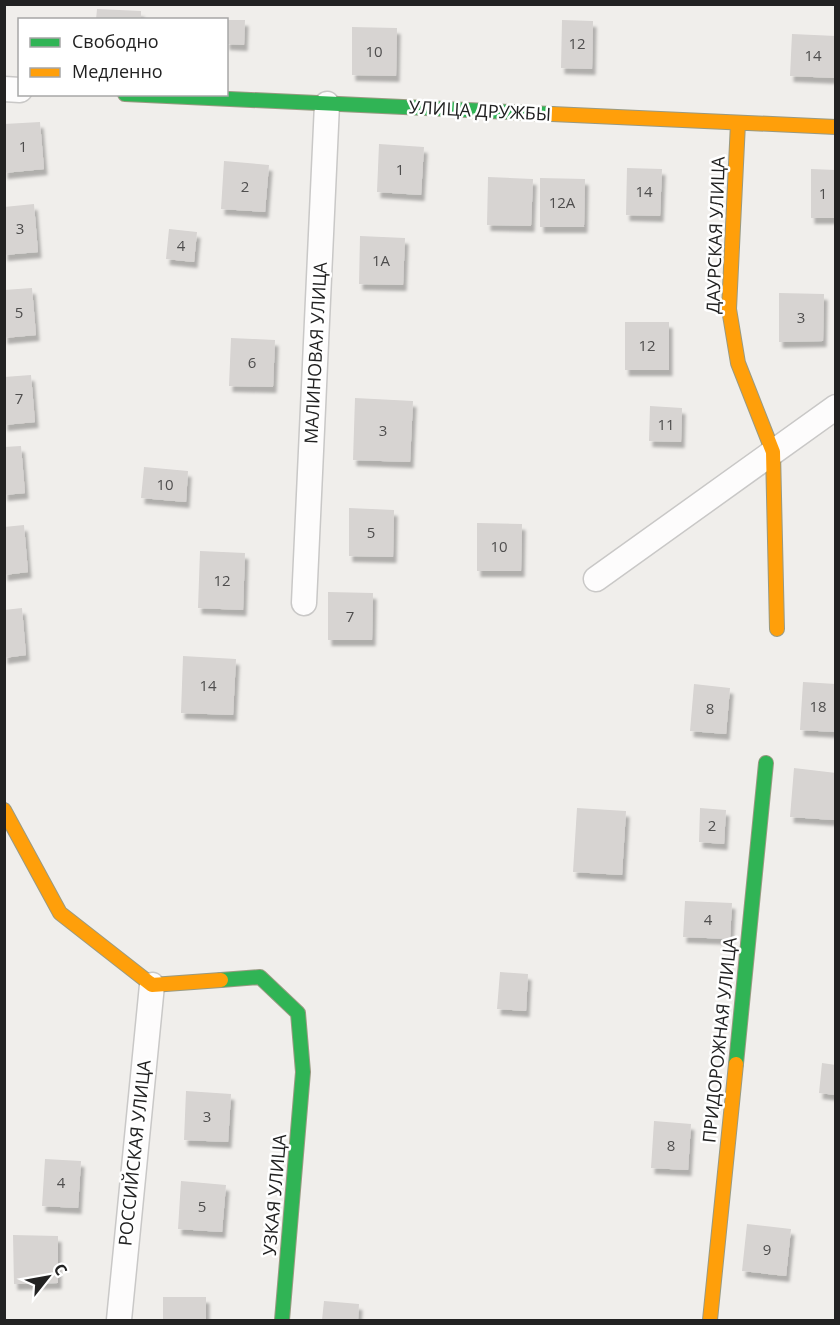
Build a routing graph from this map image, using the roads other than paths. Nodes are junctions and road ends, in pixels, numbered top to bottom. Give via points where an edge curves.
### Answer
1 (165, 96) edge
2 (327, 104) junction
3 (738, 123) junction
4 (836, 127) edge
5 (836, 407) edge
6 (773, 452) junction
7 (596, 579) dead end
8 (304, 603) dead end
9 (777, 629) dead end
10 (766, 763) dead end
11 (4, 810) edge
12 (152, 986) junction
13 (119, 1320) edge
14 (282, 1320) edge
15 (710, 1320) edge

1 - 2 street, УЛИЦА ДРУЖБЫ
2 - 3 street, УЛИЦА ДРУЖБЫ
2 - 8 street, МАЛИНОВАЯ УЛИЦА
3 - 4 street, УЛИЦА ДРУЖБЫ
3 - 6 street, ДАУРСКАЯ УЛИЦА via 729,309 738,363
5 - 6 street
6 - 7 street
6 - 9 street, ДАУРСКАЯ УЛИЦА
10 - 15 street, ПРИДОРОЖНАЯ УЛИЦА
11 - 12 street via 60,913
12 - 13 street, РОССИЙСКАЯ УЛИЦА
12 - 14 street, УЗКАЯ УЛИЦА via 260,977 298,1013 303,1072

